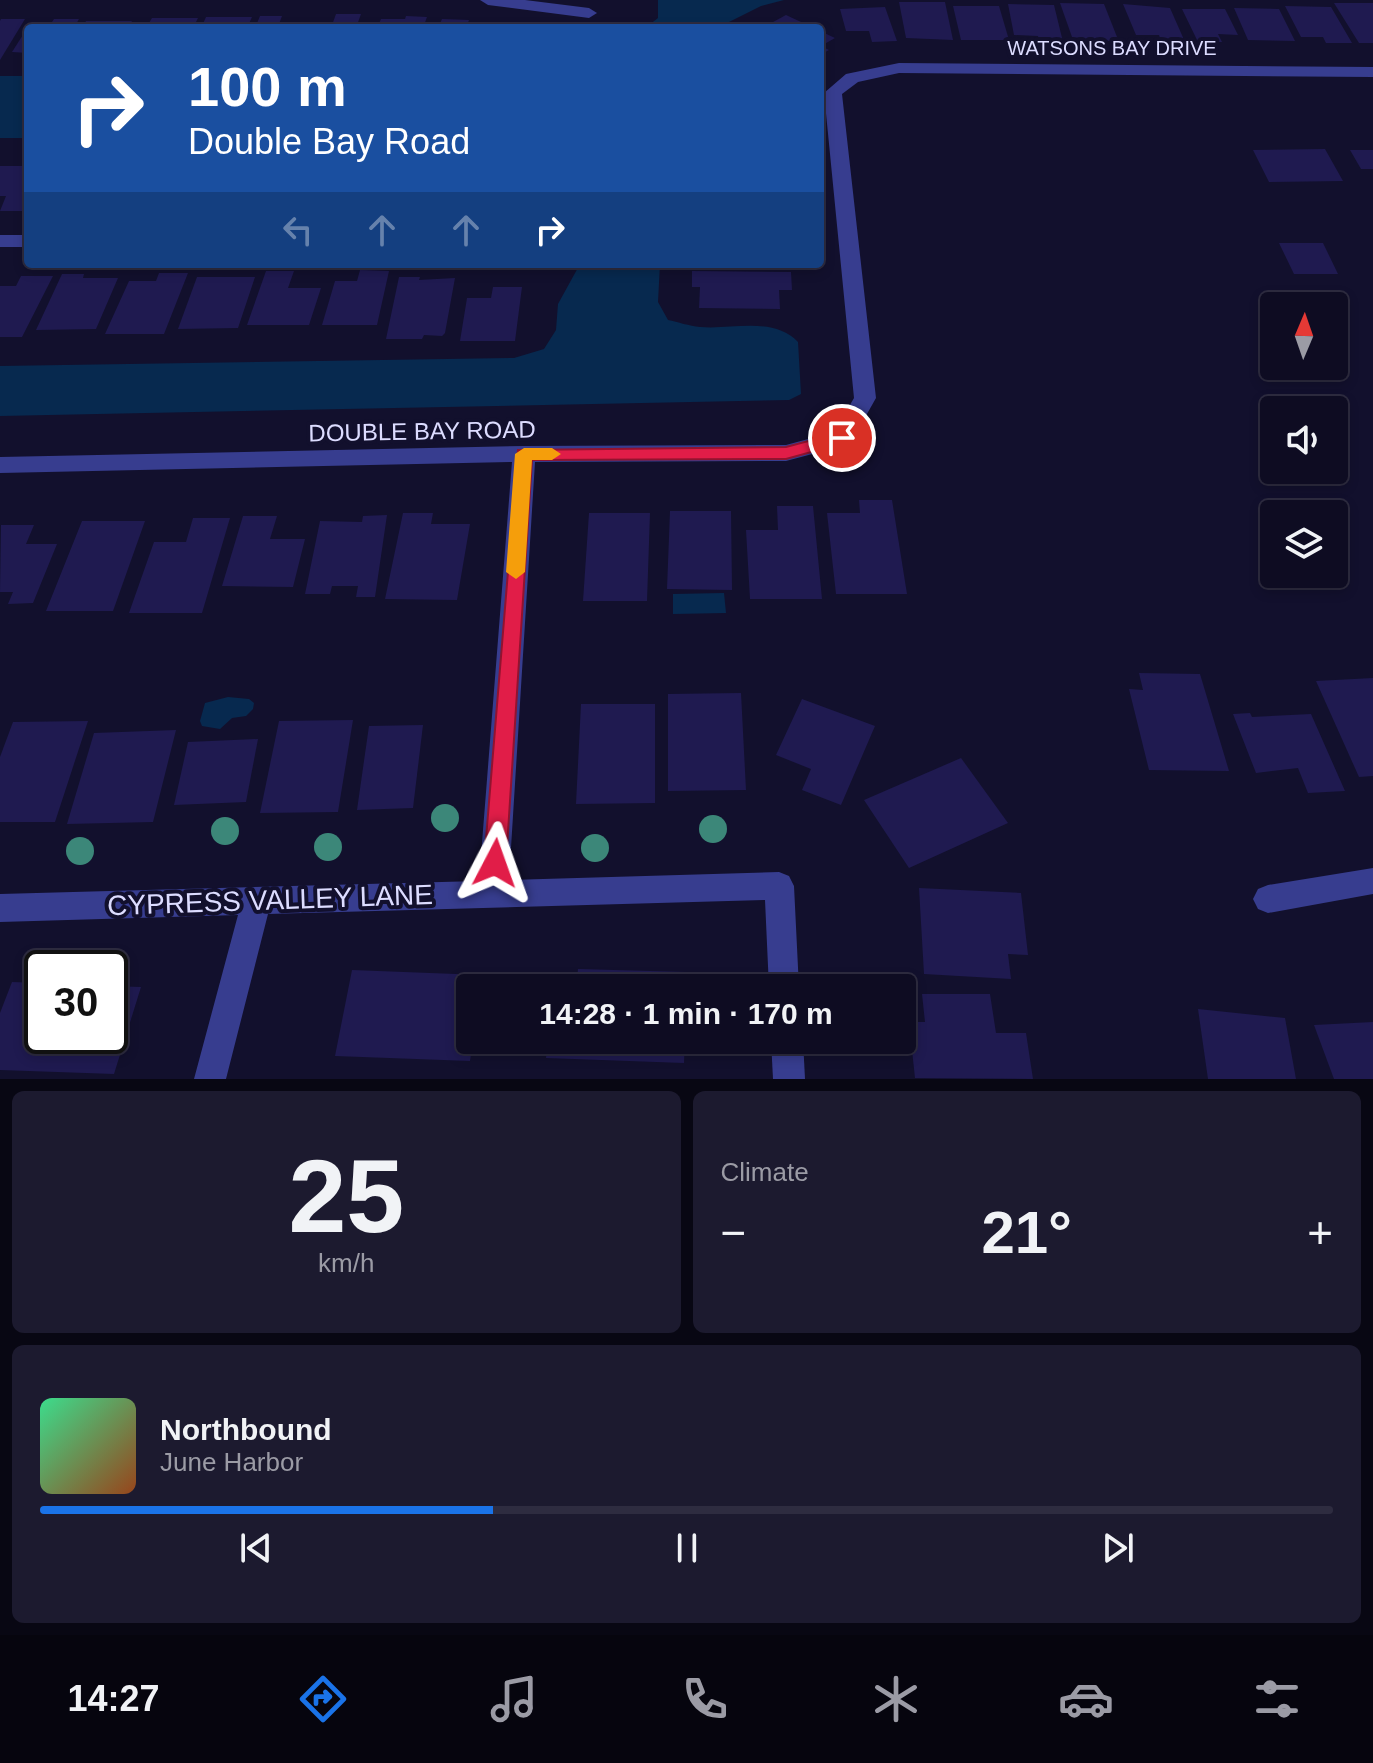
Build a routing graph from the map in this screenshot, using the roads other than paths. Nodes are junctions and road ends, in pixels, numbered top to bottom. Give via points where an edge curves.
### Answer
1 (488, 0) edge
2 (589, 13) dead end
3 (1373, 72) edge
4 (0, 241) edge
5 (24, 241) edge
6 (842, 438) joint
7 (524, 454) junction
8 (0, 465) edge
9 (1373, 881) edge
10 (493, 894) junction
11 (1268, 899) dead end
12 (257, 901) junction
13 (0, 908) edge
14 (783, 974) edge
15 (788, 1054) edge
16 (210, 1079) edge
17 (789, 1079) edge

1 - 2 street
3 - 6 street, WATSONS BAY DRIVE via 899,68 852,78 833,93 865,398
4 - 5 street
6 - 7 street, DOUBLE BAY ROAD via 786,453
7 - 8 street, DOUBLE BAY ROAD
7 - 10 street
9 - 11 street
10 - 12 street, CYPRESS VALLEY LANE
10 - 14 street, CYPRESS VALLEY LANE via 779,886
12 - 13 street, CYPRESS VALLEY LANE
12 - 16 street
15 - 17 street

